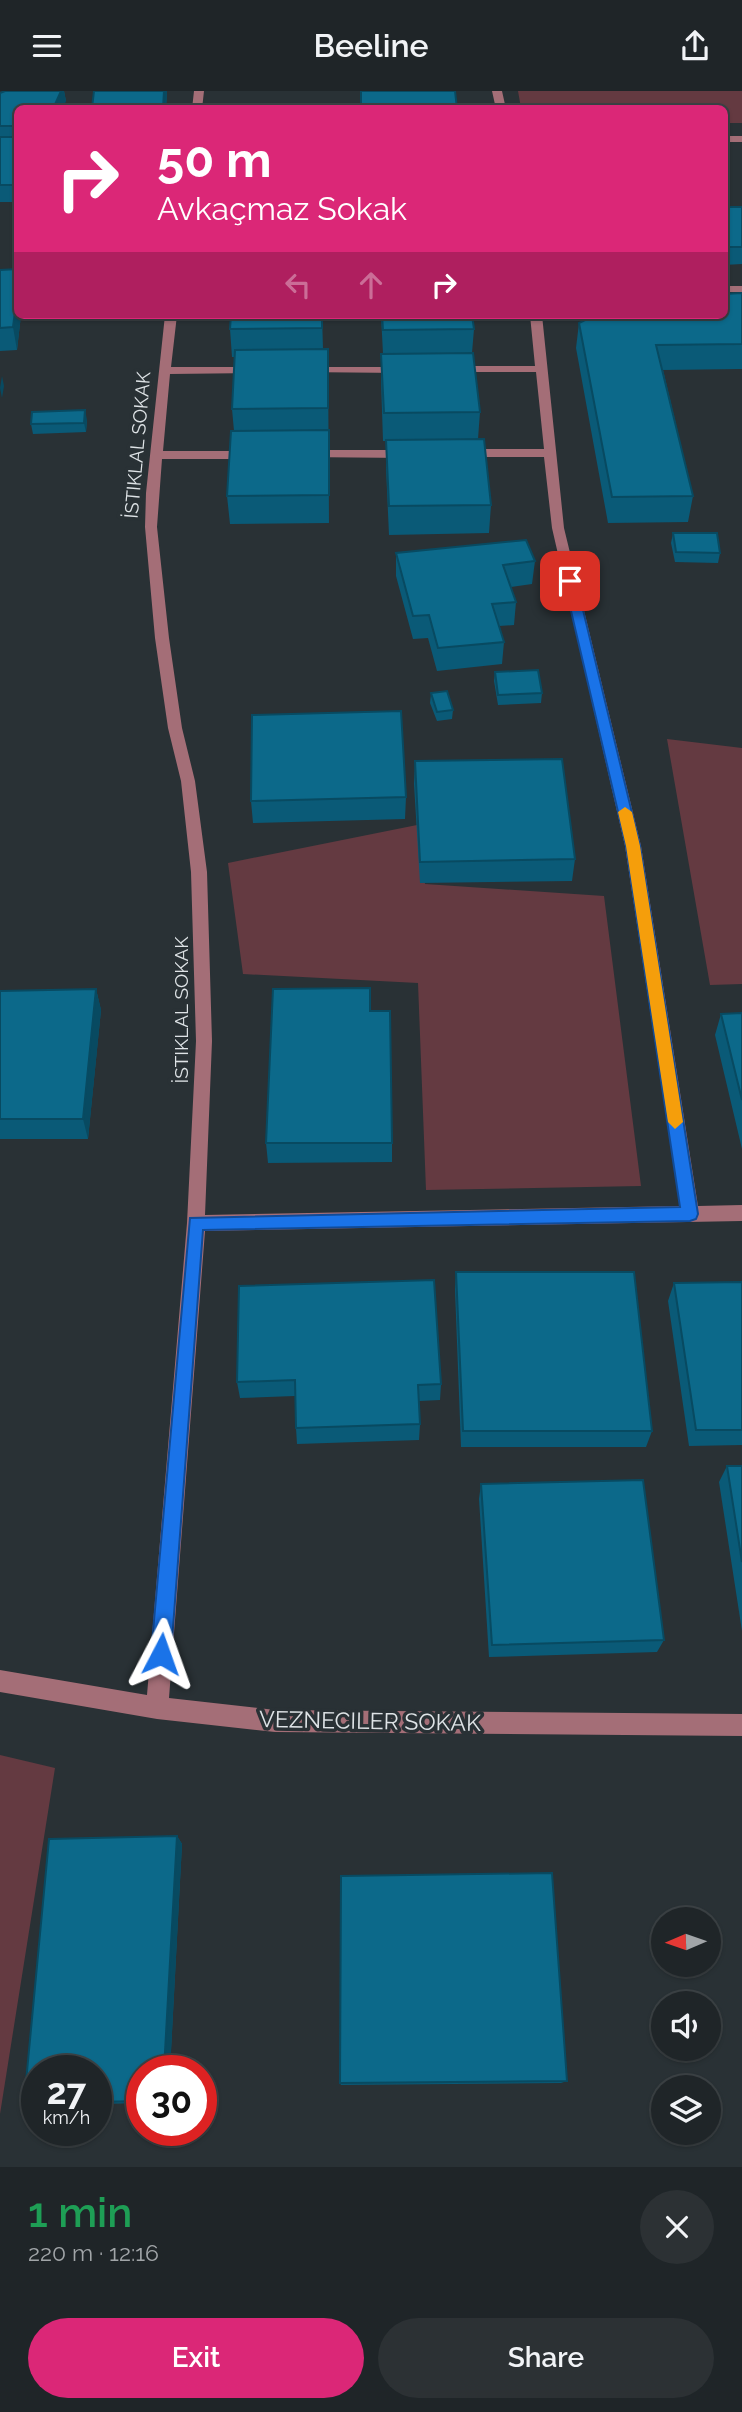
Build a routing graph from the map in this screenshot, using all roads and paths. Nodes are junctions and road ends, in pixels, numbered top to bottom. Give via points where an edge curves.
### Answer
1 (170, 319) edge
2 (536, 319) edge
3 (443, 369) edge
4 (541, 369) junction
5 (276, 370) edge
6 (290, 370) edge
7 (415, 370) edge
8 (164, 371) junction
9 (417, 453) edge
10 (457, 453) edge
11 (550, 453) junction
12 (268, 454) edge
13 (296, 454) edge
14 (156, 456) junction
15 (742, 1213) edge
16 (690, 1214) junction
17 (196, 1223) junction
18 (0, 1681) edge
19 (157, 1708) junction
20 (742, 1725) edge

1 - 8 street, İSTIKLAL SOKAK
2 - 4 street
3 - 4 street
4 - 11 street
5 - 8 street
6 - 7 street
8 - 14 street, İSTIKLAL SOKAK
9 - 13 street
10 - 11 street
11 - 16 street via 558,529 633,846
12 - 14 street
14 - 17 street, İSTIKLAL SOKAK via 151,527 156,583 169,686 188,781 201,911 204,1041
15 - 16 street
16 - 17 street
17 - 19 street, İSTIKLAL SOKAK
18 - 19 street, VEZNECILER SOKAK
19 - 20 street, VEZNECILER SOKAK via 275,1721

